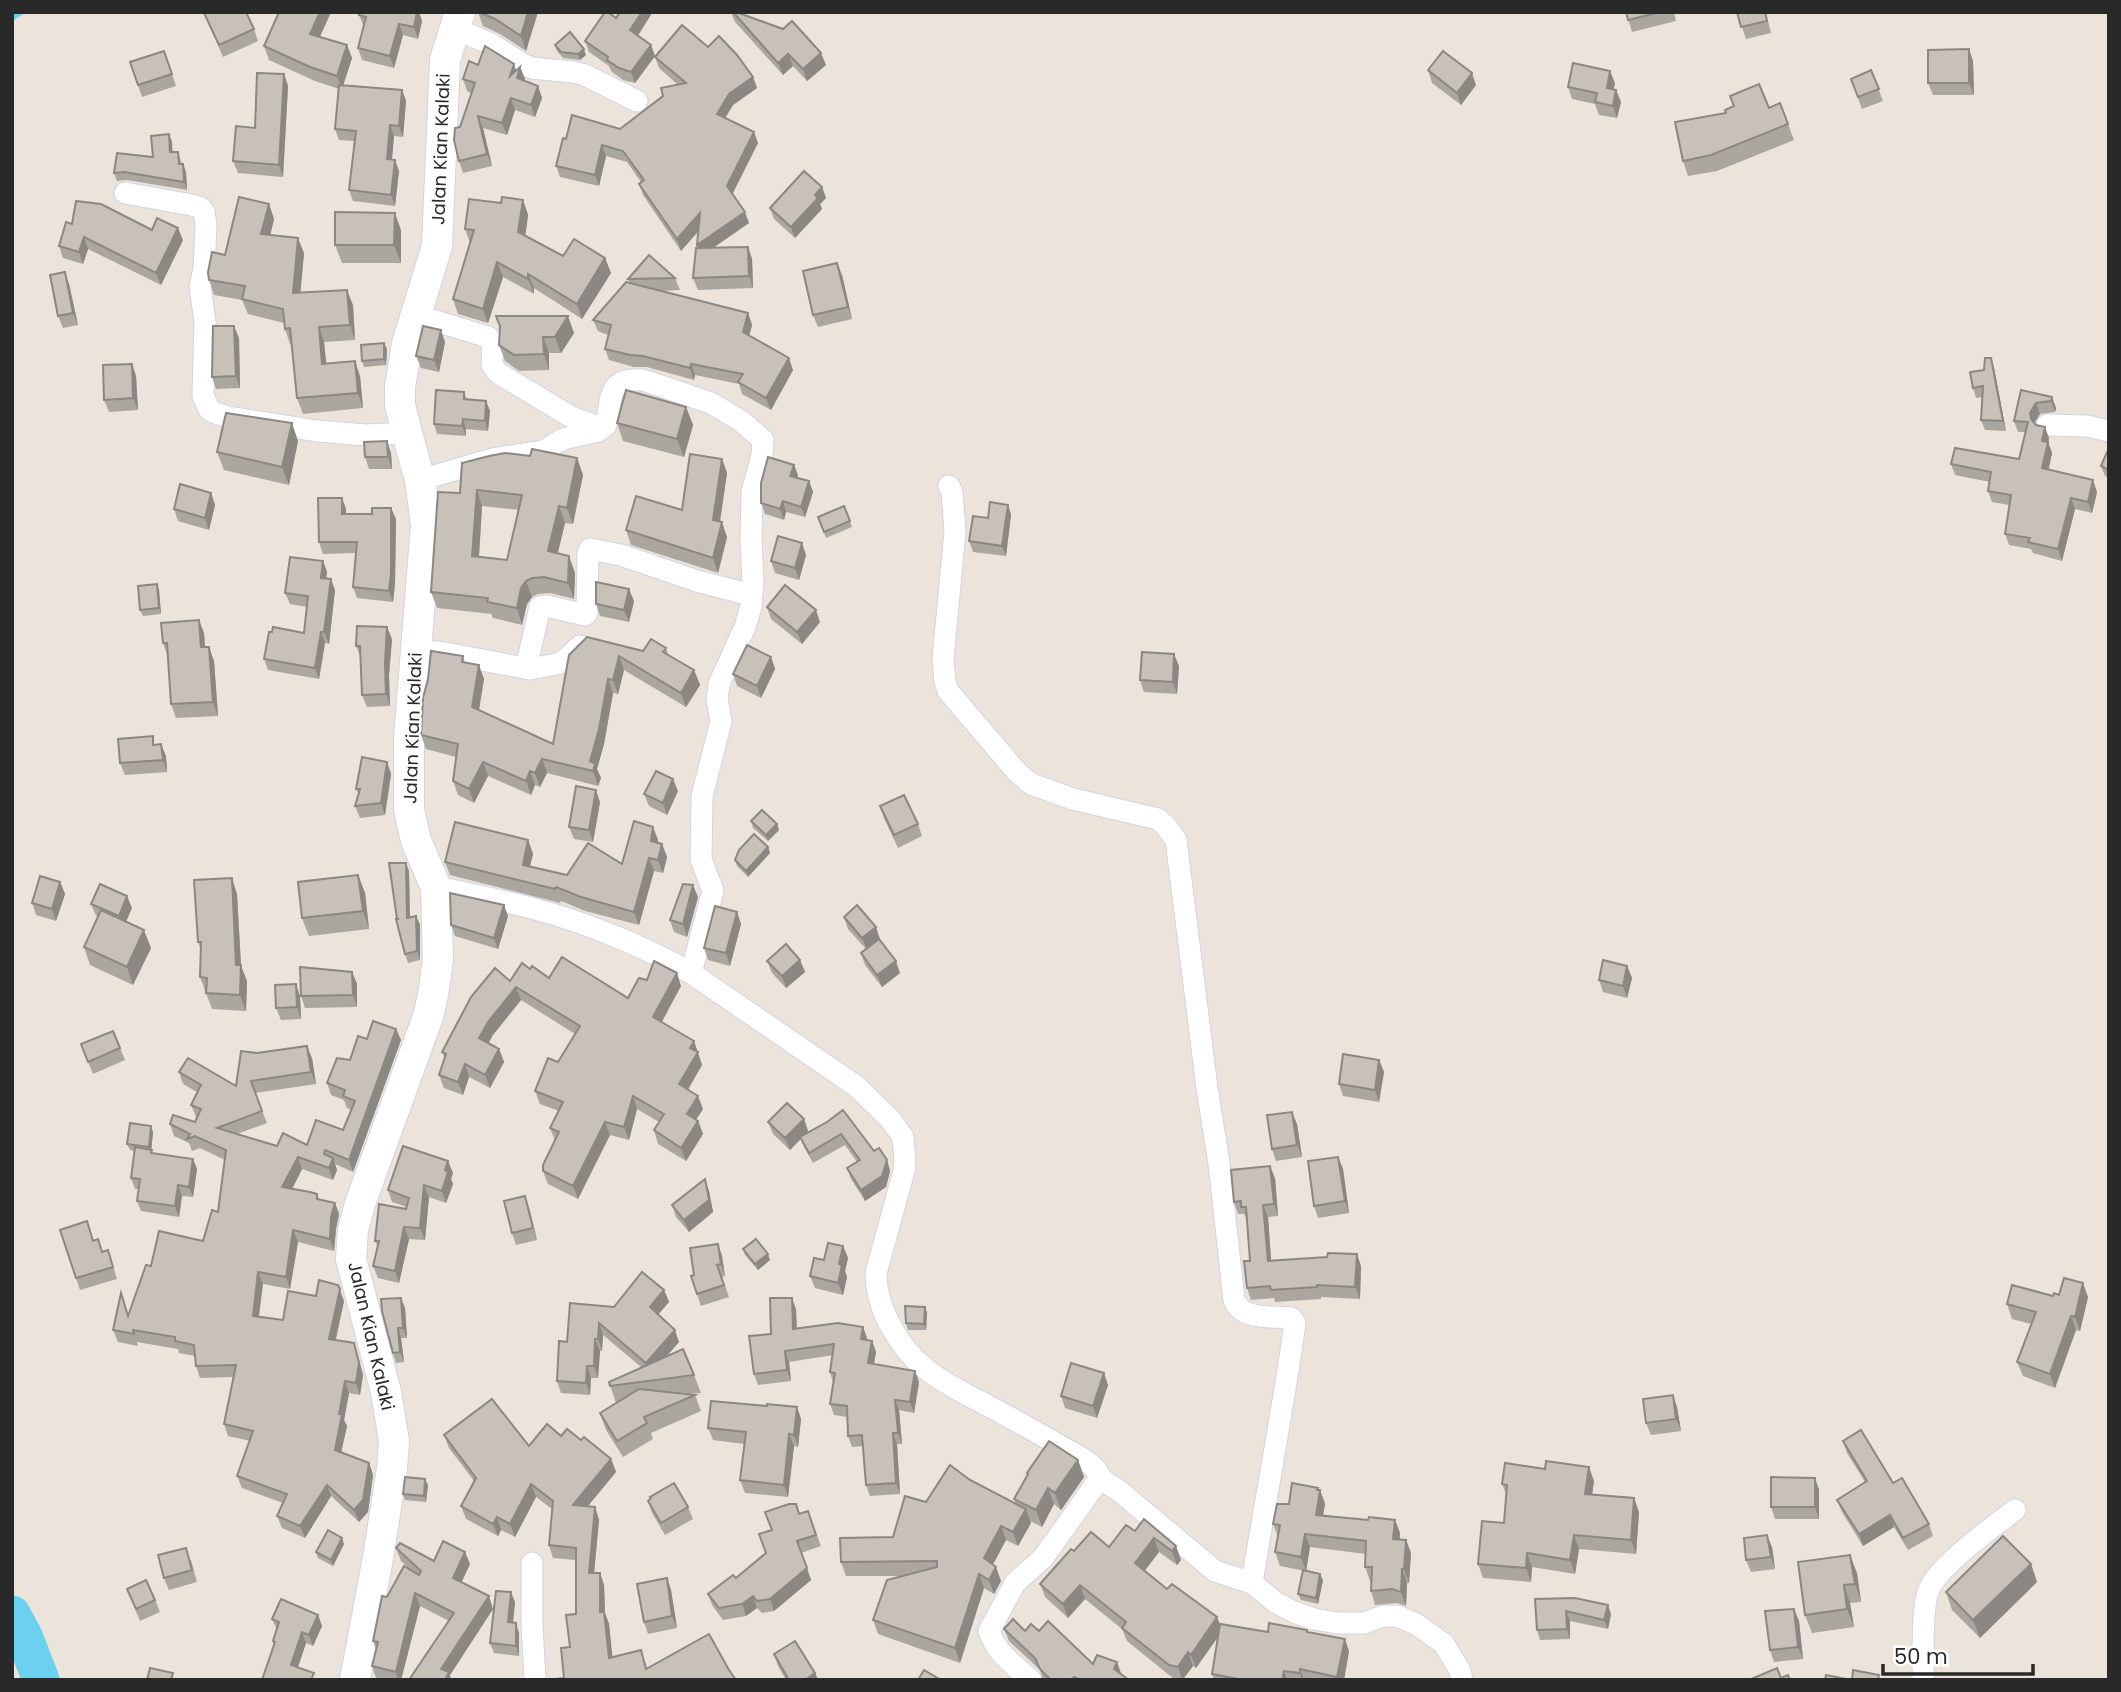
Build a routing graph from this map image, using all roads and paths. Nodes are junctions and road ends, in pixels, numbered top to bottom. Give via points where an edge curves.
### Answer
1 (457, 20) edge
2 (630, 101) dead end
3 (125, 193) dead end
4 (416, 315) junction
5 (2046, 425) edge
6 (602, 428) junction
7 (2109, 431) edge
8 (407, 433) junction
9 (420, 480) junction
10 (948, 486) dead end
11 (751, 595) junction
12 (580, 646) edge
13 (415, 650) junction
14 (526, 668) junction
15 (436, 887) junction
16 (691, 973) junction
17 (1099, 1478) junction
18 (2015, 1510) dead end
19 (532, 1563) dead end
20 (1252, 1583) junction
21 (355, 1680) edge
22 (535, 1680) edge
23 (1031, 1680) edge
24 (1462, 1680) edge
25 (1923, 1680) edge

1 - 2 street via 479,45
1 - 4 street, Jalan Kian Kalaki via 445,60 436,246
3 - 8 street via 192,205 204,212 200,287 205,321 203,396 213,412 317,431
4 - 6 street via 488,337 493,342 492,365 498,373 573,418
4 - 8 street, Jalan Kian Kalaki via 401,369 400,405
5 - 7 street
6 - 9 street via 563,439 543,451 492,459
6 - 11 street via 613,388 632,379 711,402 763,440 752,492
8 - 9 street, Jalan Kian Kalaki
9 - 13 street, Jalan Kian Kalaki via 426,538
10 - 20 street via 955,531 943,659 948,691 1031,784 1151,817 1165,825 1176,840 1234,1300 1249,1315 1291,1318 1295,1324
11 - 14 street via 590,549 587,614 540,607
11 - 16 street via 745,627 717,691 721,721 703,788 700,833 701,859 713,891
12 - 14 street via 557,664
13 - 14 street
13 - 15 street, Jalan Kian Kalaki via 409,810 416,841
15 - 16 street via 543,911 608,934
15 - 21 street, Jalan Kian Kalaki via 438,959 429,1014 353,1230 351,1259 394,1441
16 - 17 street via 856,1086 903,1137 904,1171 876,1286 889,1323 908,1352 943,1382 1093,1465
17 - 20 street via 1215,1571
17 - 23 street via 1043,1558 1015,1583 989,1631 1003,1656
18 - 25 street via 1955,1558 1929,1589
19 - 22 street
20 - 24 street via 1275,1602 1314,1619 1364,1623 1397,1616 1416,1624 1444,1644

